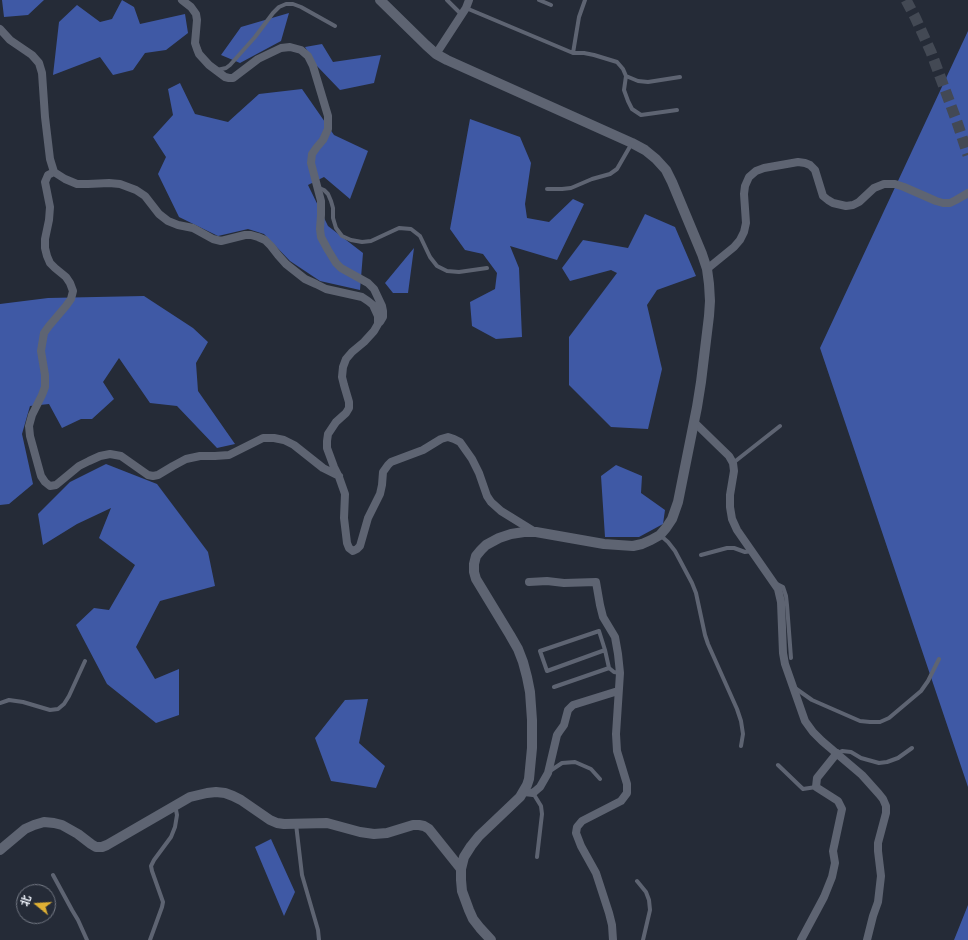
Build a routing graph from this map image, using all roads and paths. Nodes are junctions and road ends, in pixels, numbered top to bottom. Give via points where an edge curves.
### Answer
1 (182, 0) edge
2 (380, 0) edge
3 (447, 0) edge
4 (539, 0) edge
5 (585, 0) edge
6 (551, 5) dead end
7 (467, 6) edge
8 (336, 26) dead end
9 (0, 29) edge
10 (573, 53) junction
11 (436, 54) junction
12 (216, 70) junction
13 (626, 76) junction
14 (680, 77) dead end
15 (677, 110) dead end
16 (632, 143) junction
17 (54, 172) junction
18 (317, 187) junction
19 (547, 188) dead end
20 (968, 193) edge
21 (487, 268) dead end
22 (706, 269) junction
23 (378, 324) junction
24 (694, 422) junction
25 (780, 426) dead end
26 (733, 463) junction
27 (339, 477) junction
28 (536, 532) junction
29 (660, 535) junction
30 (752, 551) junction
31 (701, 555) dead end
32 (529, 582) dead end
33 (775, 583) junction
34 (605, 650) junction
35 (791, 658) dead end
36 (939, 659) dead end
37 (85, 661) dead end
38 (609, 668) junction
39 (620, 673) junction
40 (793, 686) junction
41 (554, 688) dead end
42 (618, 691) junction
43 (0, 703) edge
44 (741, 746) dead end
45 (912, 748) dead end
46 (837, 753) junction
47 (778, 765) dead end
48 (548, 773) junction
49 (600, 779) dead end
50 (816, 787) junction
51 (528, 792) junction
52 (175, 805) junction
53 (296, 824) junction
54 (0, 850) edge
55 (537, 856) dead end
56 (461, 869) junction
57 (53, 876) dead end
58 (638, 881) dead end
59 (87, 940) edge
60 (150, 940) edge
61 (319, 940) edge
62 (491, 940) edge
63 (613, 940) edge
64 (643, 940) edge
65 (801, 940) edge
66 (867, 940) edge

1 - 12 street via 196,14 195,43 199,54
2 - 11 street
3 - 7 lane
4 - 6 lane
5 - 10 lane via 579,17
7 - 10 lane
7 - 11 street
8 - 12 lane via 301,7 286,4 273,13 230,65
9 - 17 street via 39,63 50,159
10 - 13 lane via 594,55 617,62
11 - 16 street
12 - 18 street via 225,77 233,78 258,59 280,48 290,47 308,56 328,116 328,129 312,154 311,163
13 - 14 lane via 648,82
13 - 15 lane via 624,90 632,109 640,115
16 - 19 lane via 617,169 610,174 571,188
16 - 22 street via 645,150 666,170
17 - 23 street via 77,184 120,184 136,190 168,221 193,228 221,241 245,235 265,240 286,264 306,279 326,289 362,297 368,301 376,311
17 - 27 street via 48,174 45,182 50,208 45,248 50,263 66,277 73,291 71,299 44,333 41,351 45,387 29,426 41,476 45,482 50,486 56,485 79,466 110,454 121,456 148,475 158,475 186,459 229,455 263,438 284,440 294,445
18 - 21 lane via 324,190 332,200 333,218 342,236 362,242 371,241 399,228 411,229 420,236 437,266 447,271 458,272
18 - 23 street via 321,201 321,237 341,268 374,289 383,311
20 - 22 street via 950,203 943,203 895,184 884,184 874,188 853,205 840,205 823,196 815,170 810,165 798,162 764,168 749,176 745,186 746,223 740,240
22 - 24 street via 709,284 709,316
23 - 27 street via 346,359 343,367 343,381 349,408 336,422 328,434 327,441 327,448
24 - 26 street
24 - 29 street via 678,502 672,519
25 - 26 lane
26 - 30 street via 730,495 732,519
27 - 28 street via 345,494 347,543 353,551 360,546 368,518 380,494 383,472 388,465 448,437 460,442 472,459 491,502
28 - 29 street via 585,542 623,546 642,544
28 - 51 street via 512,534 493,541 476,556 474,564 476,579 514,642 527,677 532,720
29 - 44 lane via 675,551 696,593 706,640 741,721
30 - 31 lane via 727,548
30 - 33 street
32 - 39 street via 596,582 600,605 614,637
33 - 35 lane via 782,587 786,596
33 - 40 street via 781,602 784,664
34 - 34 lane via 599,631 540,651 546,671
34 - 38 lane
36 - 40 lane via 921,691 889,718 880,722 860,721 812,700
37 - 43 lane via 69,696 58,709 50,710 10,700
38 - 39 lane
38 - 41 lane
39 - 42 street
40 - 46 street via 805,721 812,732
42 - 48 street via 573,705 568,710 564,725 557,735
42 - 63 street via 617,752 627,784 627,793 621,801 582,821 577,827 576,834 596,873 609,913
45 - 46 lane via 898,758 879,763 851,752
46 - 50 street via 817,778
46 - 66 street via 880,794 886,806 878,843 881,876 878,902
47 - 50 lane via 803,789
48 - 49 lane via 562,764 575,762 591,769
48 - 51 street via 540,788
50 - 65 street via 838,801 842,809 833,851 832,877
51 - 55 lane via 541,806
51 - 56 street via 479,836 464,857
52 - 53 street via 198,794 216,792 241,800 277,823
52 - 54 street via 107,846 96,847 62,825 44,822 25,830
52 - 60 lane via 175,827 152,866 163,902
53 - 56 street via 327,823 374,834 413,825 424,826
53 - 61 lane via 302,875
56 - 62 street via 462,891 469,910 473,919
57 - 59 lane
58 - 64 lane via 646,892 650,910

